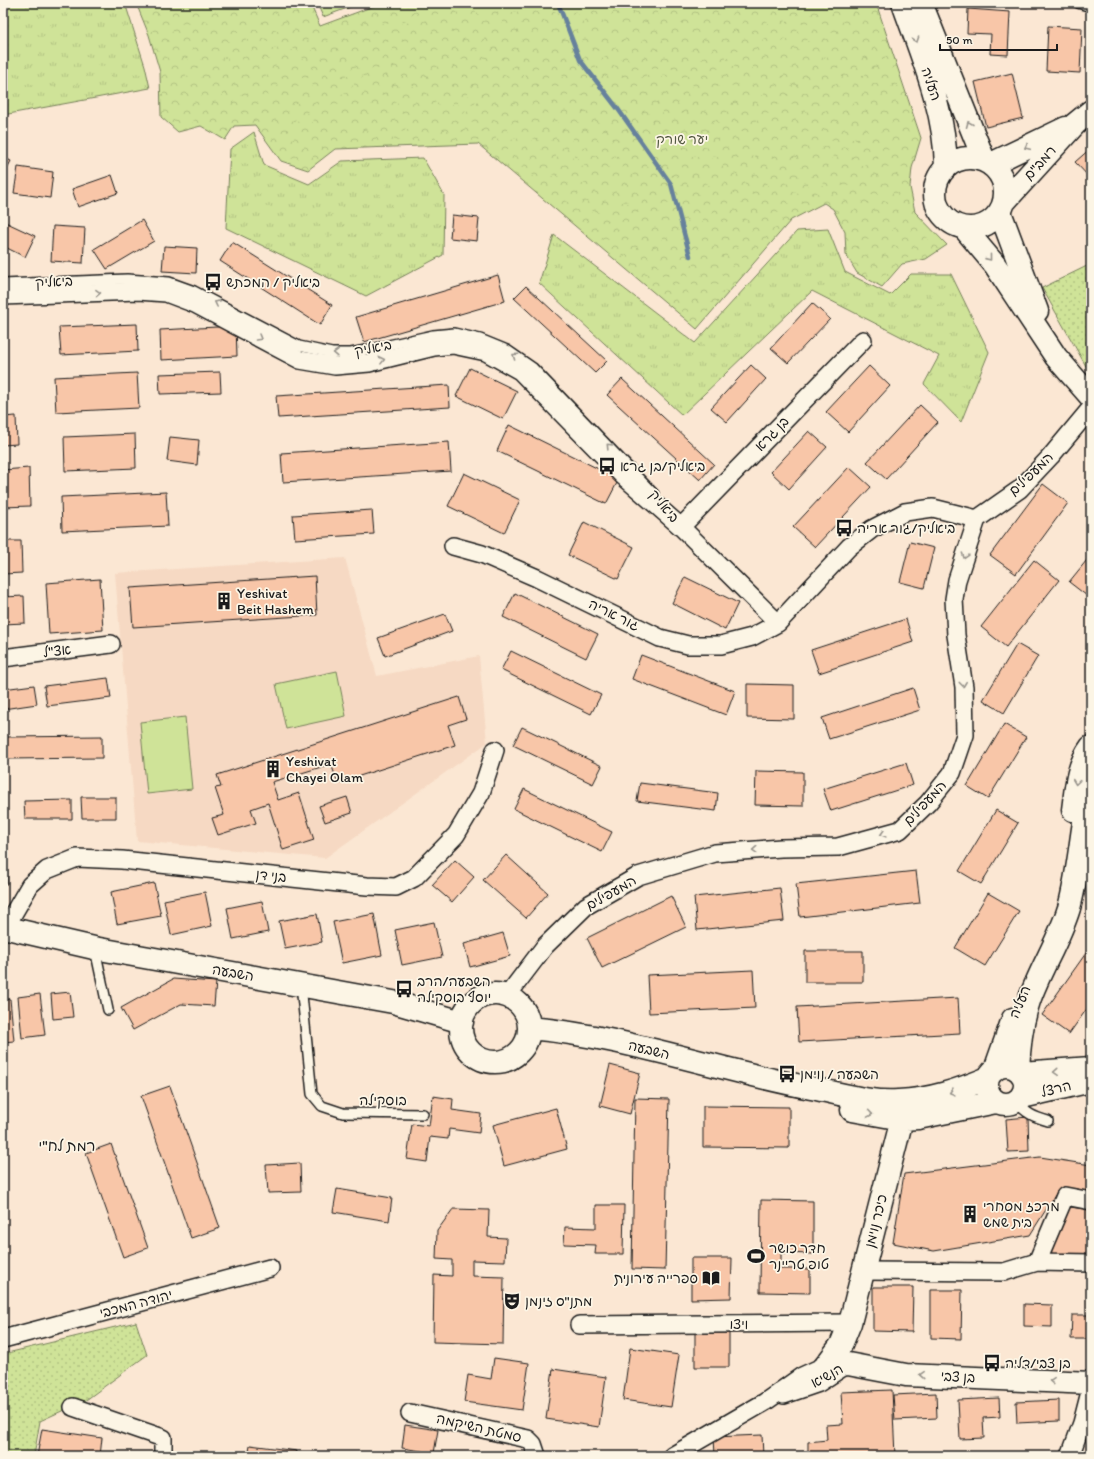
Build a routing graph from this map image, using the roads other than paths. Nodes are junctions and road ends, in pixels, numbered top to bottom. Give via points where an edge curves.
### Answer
1 (903, 3) edge
2 (921, 3) edge
3 (1078, 3) edge
4 (1091, 7) edge
5 (1083, 118) edge
6 (987, 162) junction
7 (946, 167) junction
8 (1003, 206) junction
9 (964, 228) junction
10 (3, 284) edge
11 (3, 296) edge
12 (863, 340) dead end
13 (1056, 357) junction
14 (1091, 397) edge
15 (1091, 408) edge
16 (977, 519) junction
17 (681, 527) junction
18 (453, 546) dead end
19 (778, 623) junction
20 (111, 644) dead end
21 (3, 658) edge
22 (1091, 747) edge
23 (495, 750) dead end
24 (1091, 785) edge
25 (1079, 858) junction
26 (4, 927) edge
27 (1057, 940) junction
28 (94, 948) junction
29 (301, 986) junction
30 (507, 996) junction
31 (108, 1010) dead end
32 (462, 1022) junction
33 (529, 1028) junction
34 (1091, 1068) edge
35 (1020, 1072) junction
36 (992, 1074) junction
37 (767, 1079) junction
38 (1091, 1081) edge
39 (1012, 1101) junction
40 (423, 1114) dead end
41 (902, 1119) junction
42 (1048, 1120) dead end
43 (1091, 1201) edge
44 (1037, 1262) junction
45 (1091, 1263) edge
46 (270, 1268) dead end
47 (863, 1271) junction
48 (850, 1323) junction
49 (578, 1325) dead end
50 (3, 1338) edge
51 (848, 1364) junction
52 (826, 1365) junction
53 (1091, 1383) edge
54 (1091, 1388) edge
55 (765, 1402) junction
56 (74, 1407) dead end
57 (410, 1413) dead end
58 (163, 1456) edge
59 (538, 1456) edge
60 (672, 1456) edge
61 (1070, 1456) edge

1 -> 7 main road, העליה via 936,96 943,128
6 -> 2 main road, העליה
3 - 4 lane
5 -> 6 main road, רמב"ם
5 - 8 main road, רמב"ם
6 - 7 main road via 964,158
6 - 8 main road via 1004,180 1006,190
7 - 9 main road via 935,186 935,198 938,208 949,221
8 - 9 main road via 993,220 985,225
8 - 13 main road via 1027,287
9 -> 13 main road via 994,265
17 -> 10 lane, ביאליק via 633,470 533,368 507,350 480,339 454,333 433,335 351,353 332,353 299,346 194,291 169,282 126,279
11 -> 17 street, ביאליק via 145,291 166,293 195,304 300,360 328,366 352,366 453,345 486,352 520,371 623,476
12 - 17 street, בן גרא
13 - 14 main road
15 - 16 street, המעפילים via 1020,489
16 - 19 street via 933,508 904,512 849,547
16 -> 30 street, המעפילים via 957,580 954,599 956,635 964,687 965,735 952,773 928,803 900,830 838,847 715,852 638,876 586,906 545,946
17 - 19 street, ביאליק
18 - 19 street, גור אריה via 482,554 537,578 660,638 688,645 721,645 752,637
20 - 21 street, אצ"ל
22 -> 25 main road, העליה via 1085,754 1076,777 1073,816
23 - 26 street, בני דן via 481,793 456,835 414,878 396,887 122,860 77,858 47,870 30,885
24 - 25 main road, העליה
25 - 27 main road, העליה via 1068,910
26 - 28 main road, השבעה
27 - 35 main road, העליה via 1025,1012 1020,1039
27 - 36 main road, העליה via 1025,987
28 - 29 main road, השבעה
28 - 31 lane
29 - 32 main road, השבעה via 393,1002
29 - 40 lane, בוסקילה via 312,1094 322,1106 343,1113
30 - 32 main road via 490,995 478,999 469,1007
30 - 33 main road via 525,1012
32 - 33 main road via 461,1031 467,1047 476,1056 488,1062 505,1061 513,1057 525,1045
33 - 37 main road, השבעה via 564,1031 608,1040
34 -> 35 main road, הרצל
35 - 36 main road via 1007,1066
35 - 39 main road via 1026,1085
36 -> 37 main road, השבעה via 961,1090 932,1098 897,1101 864,1098
36 - 39 main road via 987,1089 992,1099
37 -> 41 main road, השבעה via 802,1095 859,1112
38 - 39 main road, הרצל
39 - 41 main road, השבעה
39 - 42 lane via 1023,1111
41 - 47 main road, כיכר נוימן
43 - 44 street via 1065,1196
44 - 45 street
44 - 47 street via 1004,1272
46 - 50 street, יהודה המכבי
47 - 48 main road, כיכר נוימן
48 - 49 street, ויצו
48 - 51 main road, הנשיא via 852,1347
48 - 52 main road, הנשיא via 841,1344
51 - 52 main road, בן צבי
53 -> 51 main road, בן צבי via 906,1375
51 - 55 street, הנשיא via 819,1383
52 - 55 street, הנשיא via 802,1376
54 - 61 street
55 - 60 street, הנשיא
56 - 58 street via 163,1438
57 - 59 street, סמטת השיקמה via 523,1437 533,1444

